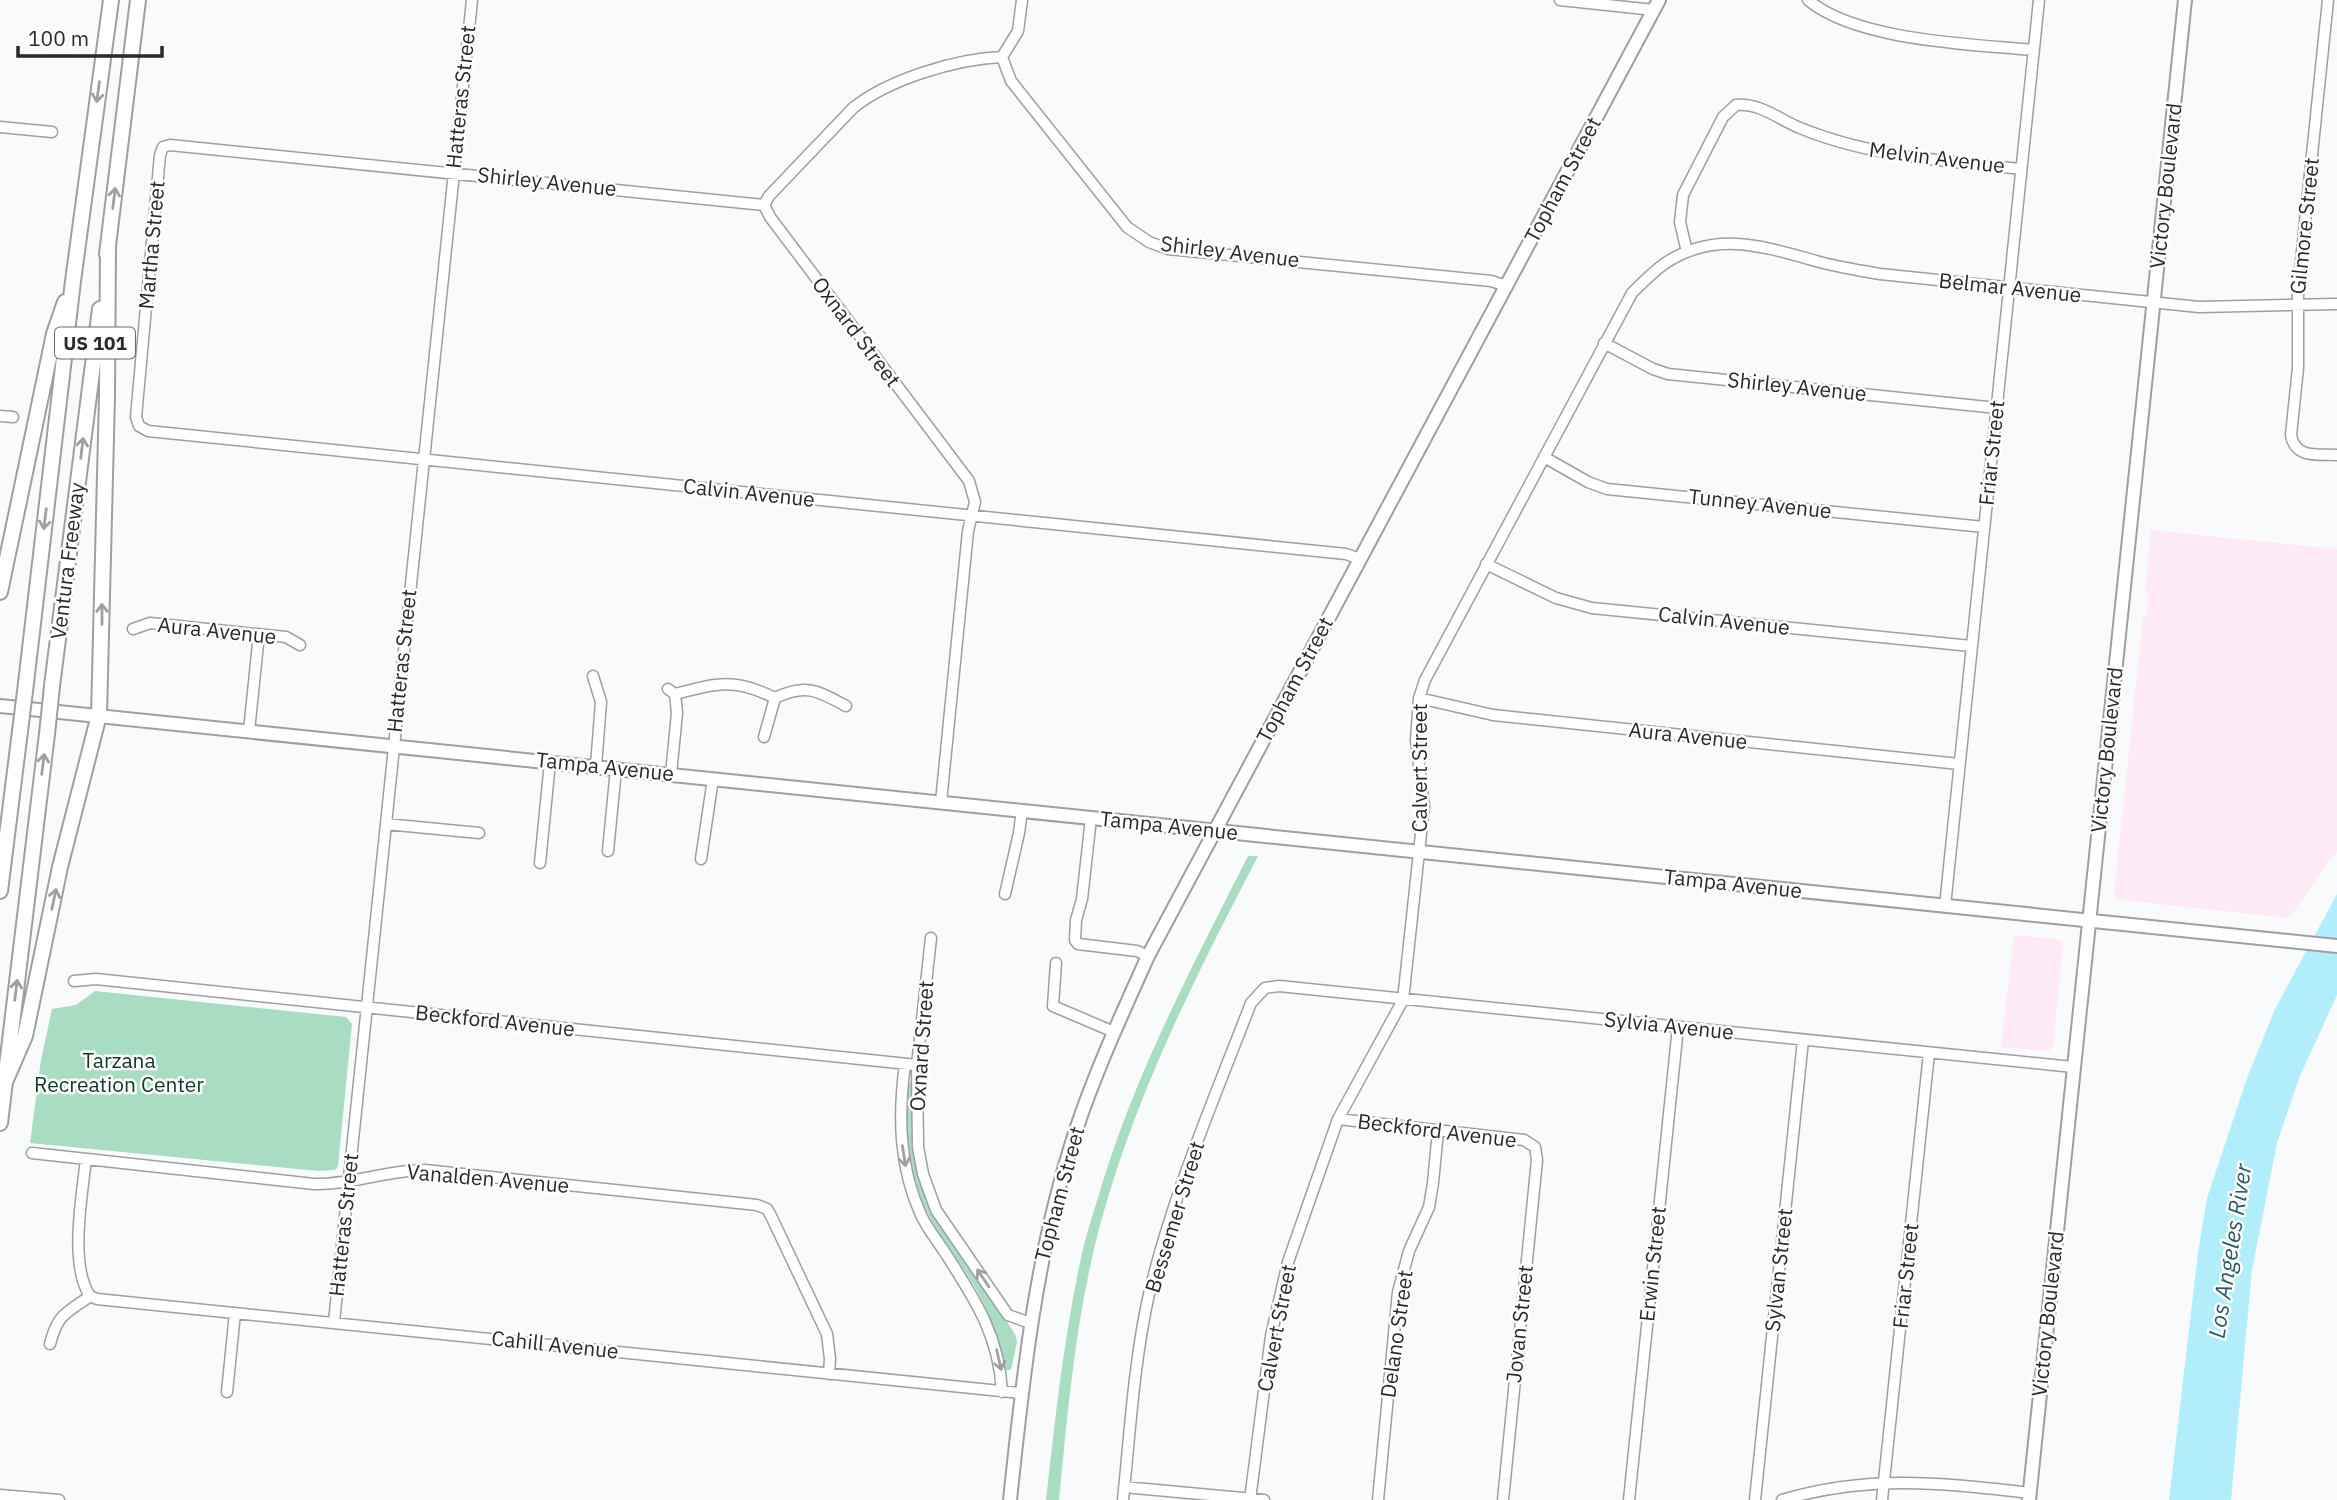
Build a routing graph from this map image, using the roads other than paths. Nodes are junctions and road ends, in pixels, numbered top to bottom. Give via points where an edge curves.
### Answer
1 (111, 0) edge
2 (138, 0) edge
3 (471, 0) edge
4 (1022, 0) edge
5 (1560, 0) edge
6 (1808, 0) edge
7 (2039, 0) edge
8 (2185, 0) edge
9 (2328, 0) edge
10 (1657, 5) edge
11 (2033, 50) junction
12 (1002, 57) junction
13 (0, 127) edge
14 (52, 132) dead end
15 (163, 147) joint
16 (2021, 169) junction
17 (453, 173) junction
18 (764, 205) junction
19 (108, 246) junction
20 (1687, 252) junction
21 (73, 281) junction
22 (1507, 286) junction
23 (2010, 288) junction
24 (2154, 303) junction
25 (2297, 303) junction
26 (2337, 304) edge
27 (1604, 343) junction
28 (1997, 408) junction
29 (0, 416) edge
30 (12, 417) dead end
31 (139, 426) joint
32 (2337, 454) edge
33 (1544, 457) junction
34 (423, 460) junction
35 (973, 515) junction
36 (1984, 527) junction
37 (1360, 559) junction
38 (1486, 564) junction
39 (0, 592) edge
40 (133, 629) dead end
41 (259, 634) junction
42 (300, 645) dead end
43 (1972, 646) junction
44 (593, 676) dead end
45 (775, 698) junction
46 (1419, 698) junction
47 (0, 706) edge
48 (846, 706) dead end
49 (99, 715) junction
50 (249, 731) junction
51 (764, 737) dead end
52 (394, 746) junction
53 (550, 762) junction
54 (1959, 764) junction
55 (596, 766) junction
56 (616, 769) junction
57 (671, 775) junction
58 (713, 779) junction
59 (941, 802) junction
60 (1022, 810) junction
61 (1091, 818) junction
62 (386, 824) junction
63 (1214, 831) junction
64 (479, 833) dead end
65 (608, 851) dead end
66 (1419, 852) junction
67 (701, 859) dead end
68 (540, 863) dead end
69 (0, 891) edge
70 (1005, 894) dead end
71 (1945, 906) junction
72 (2089, 921) junction
73 (931, 938) dead end
74 (2337, 946) edge
75 (1148, 956) junction
76 (1056, 963) dead end
77 (74, 981) dead end
78 (1265, 988) joint
79 (1403, 1000) junction
80 (366, 1008) junction
81 (1678, 1027) junction
82 (1114, 1032) junction
83 (1803, 1040) junction
84 (1929, 1053) junction
85 (905, 1063) junction
86 (917, 1065) junction
87 (2073, 1067) junction
88 (5, 1082) junction
89 (1338, 1119) junction
90 (0, 1123) edge
91 (1438, 1131) junction
92 (1535, 1147) joint
93 (32, 1153) dead end
94 (86, 1159) junction
95 (349, 1181) junction
96 (90, 1296) junction
97 (235, 1313) junction
98 (334, 1322) junction
99 (1030, 1323) junction
100 (50, 1344) dead end
101 (829, 1374) junction
102 (227, 1392) dead end
103 (1002, 1392) junction
104 (1021, 1394) junction
105 (1884, 1482) junction
106 (1124, 1487) junction
107 (0, 1495) edge
108 (2029, 1496) edge
109 (1251, 1499) edge
110 (59, 1500) edge
111 (1010, 1500) edge
112 (1123, 1500) edge
113 (1264, 1500) edge
114 (1378, 1500) edge
115 (1503, 1500) edge
116 (1629, 1500) edge
117 (1755, 1500) edge
118 (1782, 1500) edge
119 (1882, 1500) edge

1 -> 21 highway, Ventura Freeway / US 101
19 -> 2 highway, Ventura Freeway / US 101
3 - 17 street, Hatteras Street
4 - 12 street via 1017,31
5 - 10 street
6 - 11 street via 1843,19 1903,36
7 - 11 street, Friar Street
8 - 24 main road, Victory Boulevard
9 - 25 street, Gilmore Street
10 - 22 main road, Topham Street
11 - 16 street, Friar Street
12 - 18 street via 957,62 869,95
12 - 22 street, Shirley Avenue via 1011,81 1099,192 1127,227 1149,242 1168,249
13 - 14 street
15 - 17 street, Shirley Avenue
15 - 31 street, Martha Street via 136,417
16 - 20 street, Melvin Avenue via 1885,154 1800,128 1755,106 1737,105 1723,117 1683,195 1680,222
16 - 23 street, Friar Street
17 - 18 street, Shirley Avenue
17 - 34 street, Hatteras Street
18 - 35 street, Oxnard Street via 969,481 975,502
49 -> 19 highway
88 -> 19 highway, Ventura Freeway / US 101, bridge
20 - 23 street, Belmar Avenue via 1718,244 1755,244 1841,267
20 - 27 street, Calvert Street via 1665,264 1632,293
21 - 39 highway via 54,334
21 -> 69 highway, Ventura Freeway / US 101, bridge
22 - 37 main road, Topham Street
23 - 24 street, Belmar Avenue
23 - 28 street, Friar Street
24 - 25 street, Belmar Avenue via 2211,307
24 - 72 main road, Victory Boulevard
25 - 26 street, Belmar Avenue
25 - 32 street, Gilmore Street via 2292,444 2315,455
27 - 28 street, Shirley Avenue via 1668,374
27 - 33 street, Calvert Street
28 - 36 street, Friar Street
29 - 30 street
31 - 34 street, Calvin Avenue via 148,431
33 - 36 street, Tunney Avenue via 1607,489
33 - 38 street, Calvert Street
34 - 35 street, Calvin Avenue
34 - 52 street, Hatteras Street
35 - 37 street, Calvin Avenue
35 - 59 street, Oxnard Street
36 - 43 street, Friar Street
37 - 63 main road, Topham Street
38 - 43 street, Calvin Avenue via 1556,598 1592,608
38 - 46 street, Calvert Street
40 - 41 street, Aura Avenue via 150,623
41 - 42 street, Aura Avenue via 286,637
41 - 50 street
43 - 54 street, Friar Street
44 - 55 street via 601,702
45 - 48 street via 802,688
45 - 51 street
45 - 57 street via 745,684 671,692 677,713
46 - 54 street, Aura Avenue via 1493,715
46 - 66 street, Calvert Street via 1416,740 1424,797
47 - 49 main road, Tampa Avenue
49 - 50 main road, Tampa Avenue
88 -> 49 highway via 25,1036 60,867
50 - 52 main road, Tampa Avenue
52 - 53 main road, Tampa Avenue
52 - 62 street, Hatteras Street
53 - 55 main road, Tampa Avenue
53 - 68 street
54 - 71 street, Friar Street
55 - 56 main road, Tampa Avenue
56 - 57 main road, Tampa Avenue
56 - 65 street
57 - 58 main road, Tampa Avenue
58 - 59 main road, Tampa Avenue
58 - 67 street
59 - 60 main road, Tampa Avenue
60 - 61 main road, Tampa Avenue
60 - 70 street
61 - 63 main road, Tampa Avenue
61 - 75 street via 1075,940
62 - 64 street
62 - 80 street, Hatteras Street
63 - 66 main road, Tampa Avenue
63 - 75 main road, Topham Street
66 - 71 main road, Tampa Avenue
66 - 79 street, Calvert Street
71 - 72 main road, Tampa Avenue
72 - 74 main road, Tampa Avenue
72 - 87 main road, Victory Boulevard
73 - 86 street, Oxnard Street
75 - 82 main road, Topham Street
76 - 82 street via 1053,1006
77 - 80 street, Beckford Avenue via 96,979
78 - 79 street, Sylvia Avenue
78 - 106 street, Bessemer Street via 1251,1003 1162,1244 1138,1362
79 - 81 street, Sylvia Avenue
79 - 89 street, Calvert Street
80 - 85 street, Beckford Avenue
80 - 95 street, Hatteras Street
81 - 83 street, Sylvia Avenue
81 - 116 street, Erwin Street
82 - 99 main road, Topham Street via 1060,1185
83 - 84 street, Sylvia Avenue
83 - 117 street, Sylvan Street
84 - 87 street, Sylvia Avenue
84 - 105 street, Friar Street
85 - 86 street, Beckford Avenue
85 -> 103 street, Oxnard Street via 900,1112 907,1175 922,1217 987,1322 1002,1372
99 -> 86 street, Oxnard Street via 1008,1315 936,1210 918,1147
87 - 108 main road, Victory Boulevard
88 - 90 highway, Ventura Freeway / US 101
89 - 91 street, Beckford Avenue
89 - 109 street, Calvert Street via 1288,1262 1271,1336
91 - 92 street, Beckford Avenue via 1524,1140
91 - 114 street, Delano Street via 1429,1207 1409,1251 1398,1292
92 - 115 street, Jovan Street
93 - 94 street, Vanalden Avenue
94 - 95 street, Vanalden Avenue via 314,1184
94 - 96 street via 77,1259
95 - 98 street, Hatteras Street
95 - 101 street, Vanalden Avenue via 425,1170 767,1209 827,1334
96 - 97 street, Cahill Avenue
96 - 100 street via 65,1312
97 - 98 street, Cahill Avenue
97 - 102 street
98 - 101 street, Cahill Avenue
99 - 104 main road, Topham Street
101 - 103 street, Cahill Avenue
103 - 104 street, Cahill Avenue
104 - 111 main road
105 - 108 street via 1927,1482
105 - 118 street via 1845,1485
105 - 119 street, Friar Street
106 - 109 street
106 - 112 street, Bessemer Street
107 - 110 street
109 - 113 street

